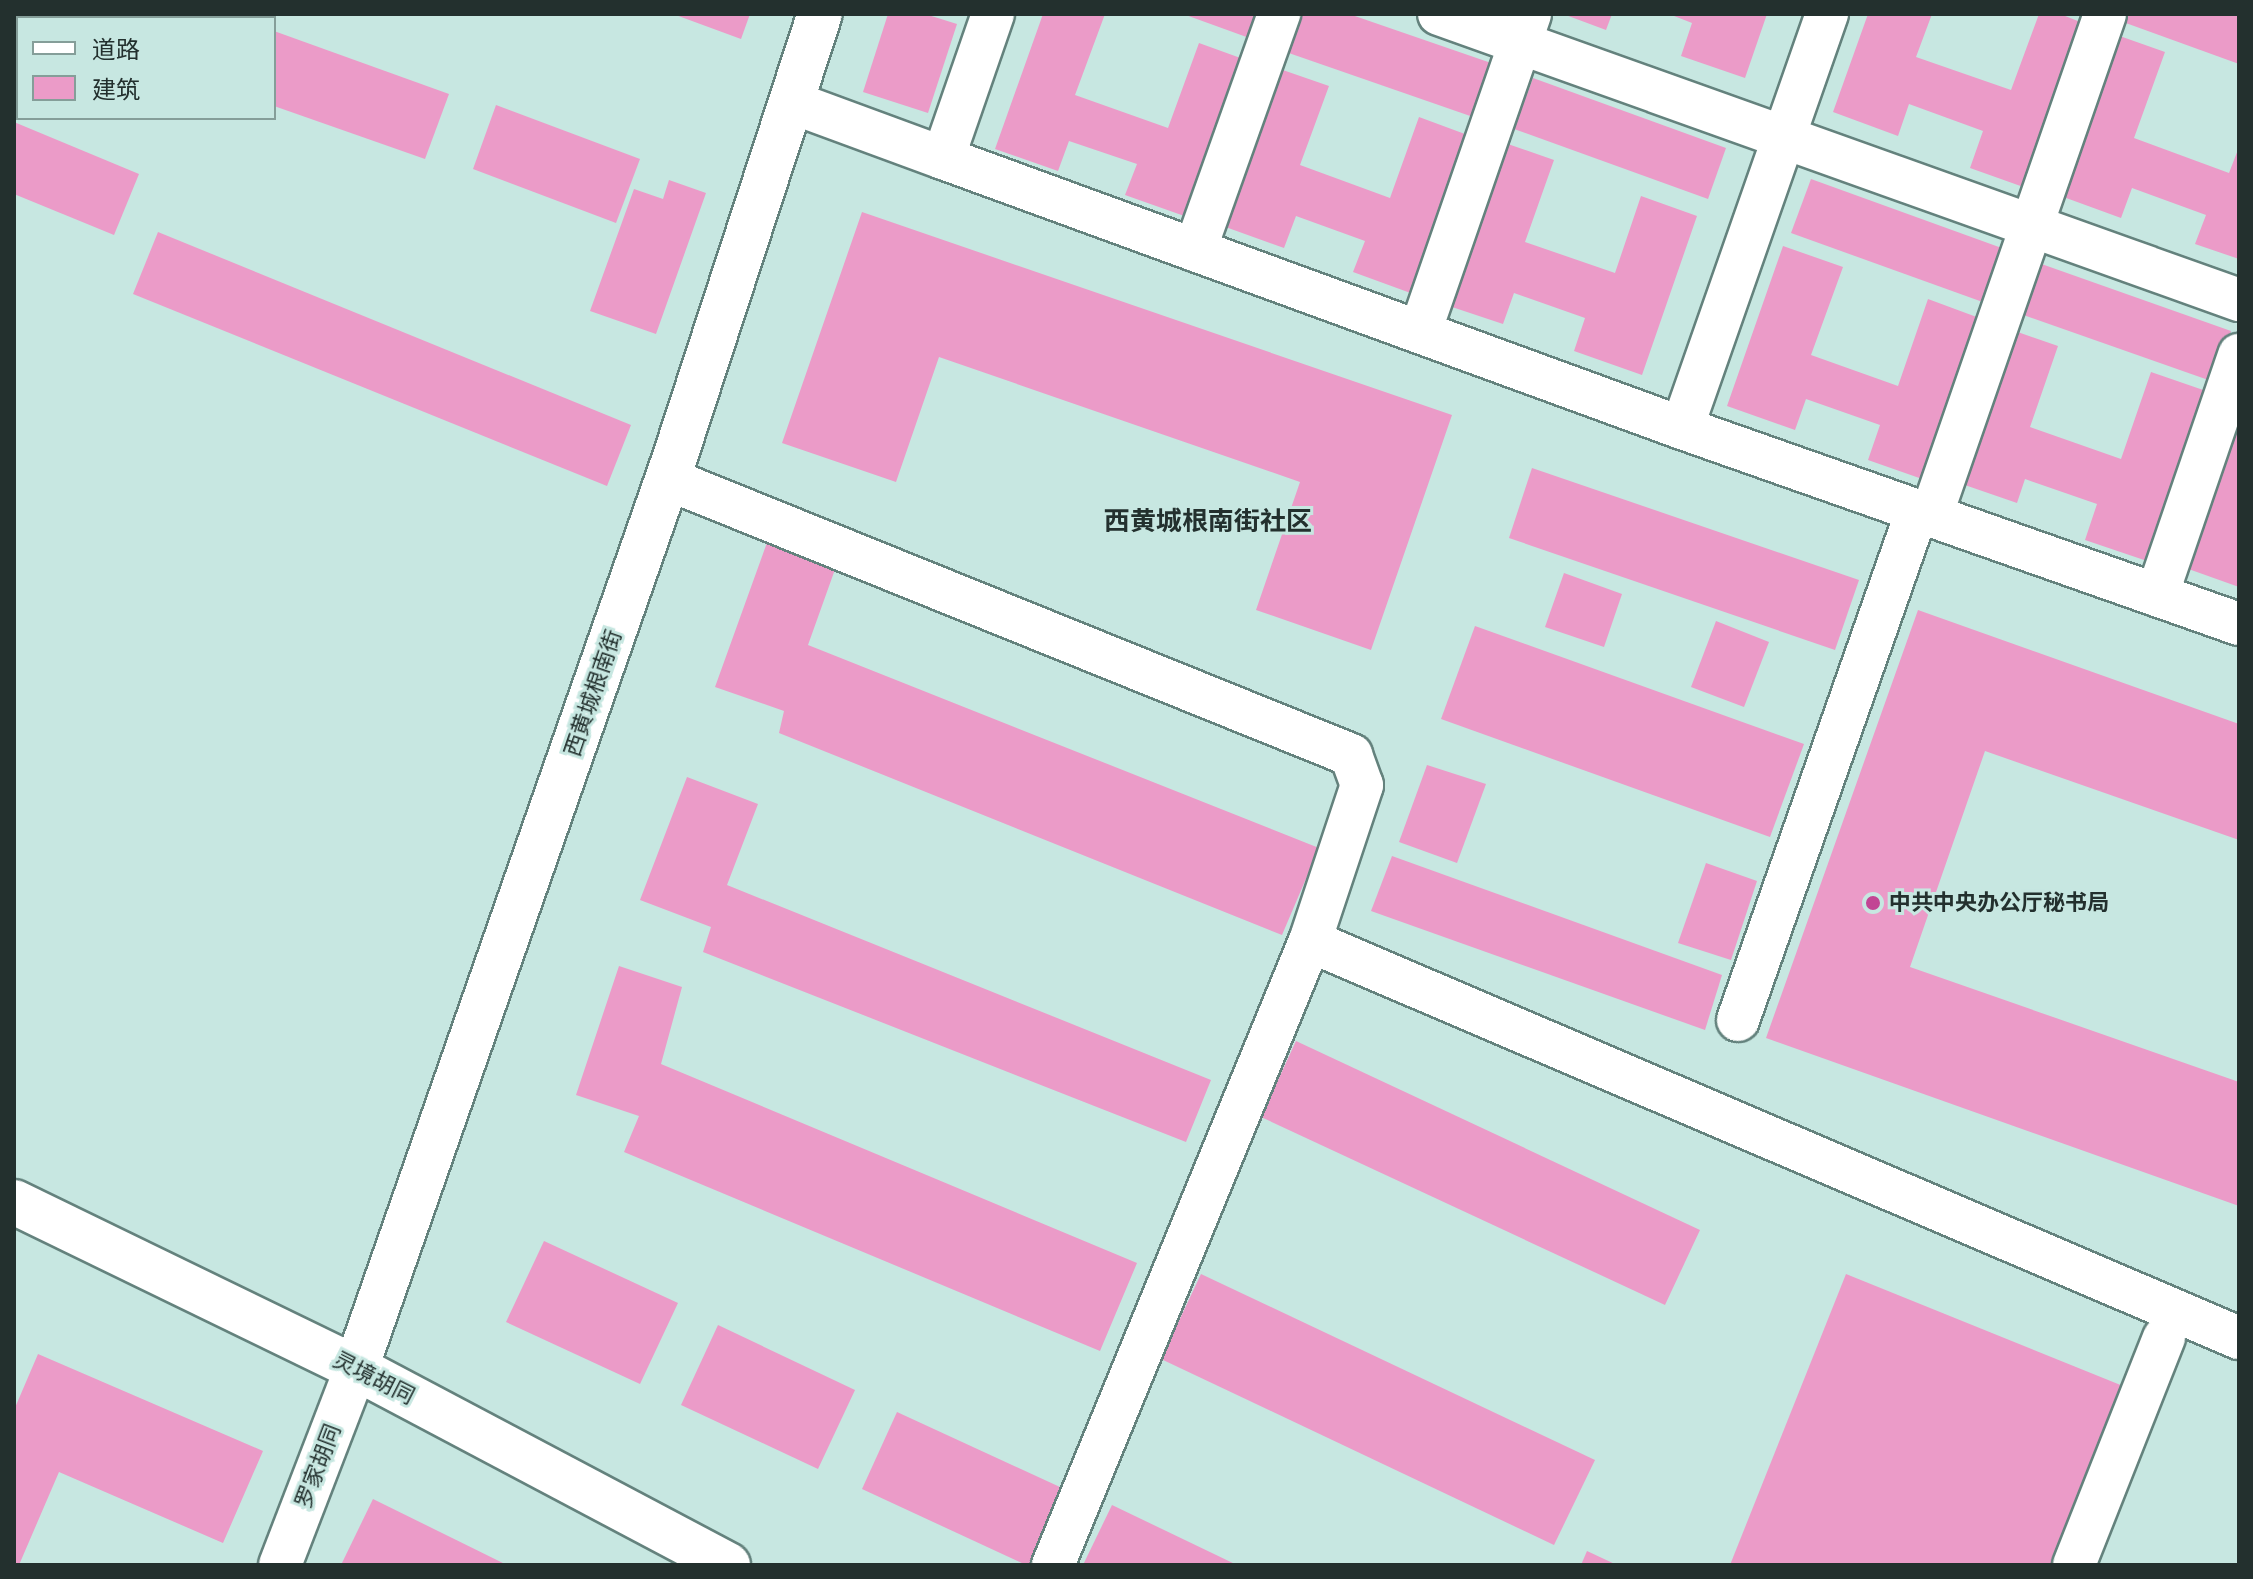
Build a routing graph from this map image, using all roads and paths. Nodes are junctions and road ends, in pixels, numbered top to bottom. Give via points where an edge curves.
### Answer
1 (820, 14) edge
2 (993, 14) edge
3 (1279, 14) edge
4 (1439, 14) edge
5 (1827, 14) edge
6 (2105, 14) edge
7 (1525, 29) edge
8 (791, 102) junction
9 (1784, 139) junction
10 (943, 158) junction
11 (2031, 227) junction
12 (1195, 250) junction
13 (2239, 300) edge
14 (1420, 332) junction
15 (2239, 355) edge
16 (1682, 428) junction
17 (668, 479) junction
18 (1924, 513) junction
19 (2157, 595) junction
20 (2239, 624) edge
21 (1310, 941) junction
22 (1738, 1020) dead end
23 (14, 1202) edge
24 (2164, 1338) dead end
25 (2239, 1338) edge
26 (356, 1368) junction
27 (280, 1565) edge
28 (728, 1565) edge
29 (1053, 1565) edge
30 (2074, 1565) edge

1 - 8 main road, 西黄城根南街
2 - 10 street
3 - 12 street
4 - 7 street
5 - 9 street
6 - 11 street
7 - 9 street
7 - 14 street
8 - 10 street
8 - 17 main road, 西黄城根南街
9 - 11 street
9 - 16 street
10 - 12 street
11 - 13 street
11 - 18 street
12 - 14 street
14 - 16 street
15 - 19 street
16 - 18 street
17 - 21 street via 1351,755 1362,785
17 - 26 main road, 西黄城根南街
18 - 19 street
18 - 22 street
19 - 20 street
21 - 25 street
21 - 29 street
23 - 26 main road, 灵境胡同
24 - 30 street
26 - 27 street, 罗家胡同
26 - 28 main road, 灵境胡同

